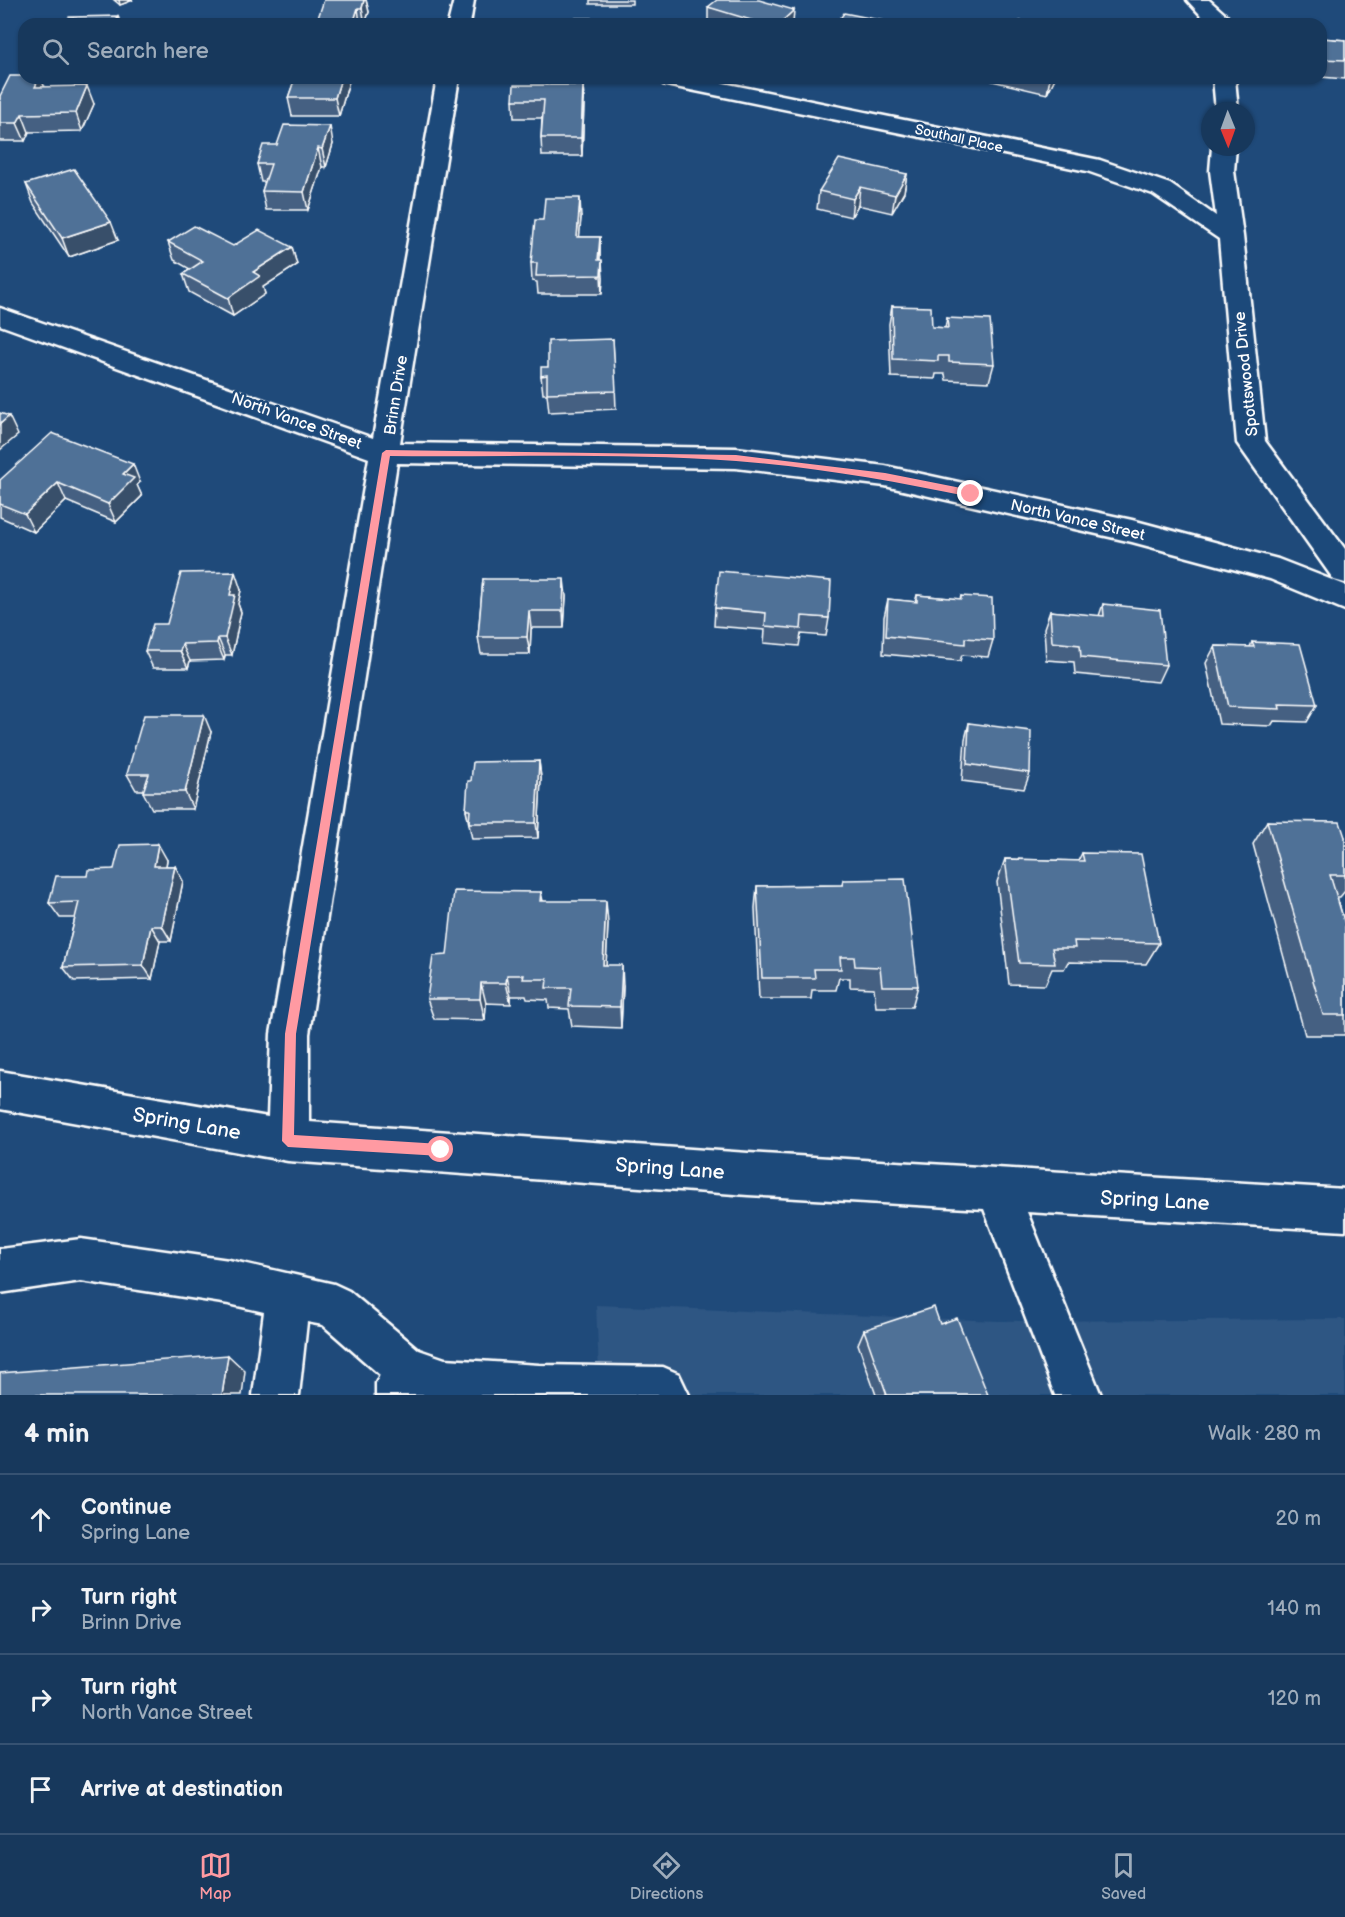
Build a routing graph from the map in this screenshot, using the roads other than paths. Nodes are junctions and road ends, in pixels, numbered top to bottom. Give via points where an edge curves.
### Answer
1 (464, 0) edge
2 (1197, 0) edge
3 (460, 18) edge
4 (1218, 18) edge
5 (447, 84) edge
6 (695, 84) edge
7 (1225, 84) edge
8 (1226, 102) edge
9 (1223, 156) edge
10 (1231, 236) junction
11 (0, 316) edge
12 (386, 453) junction
13 (1345, 572) edge
14 (1345, 598) edge
15 (0, 1090) edge
16 (288, 1141) junction
17 (998, 1190) junction
18 (1345, 1210) edge
19 (0, 1271) edge
20 (288, 1296) junction
21 (402, 1382) edge
22 (539, 1391) edge
23 (276, 1395) edge
24 (666, 1395) edge
25 (1078, 1395) edge

1 - 3 street
2 - 4 street
5 - 12 street, Brinn Drive
6 - 10 street, Southall Place via 1092,165 1170,194
7 - 8 street
9 - 10 street, Spottswood Drive
10 - 13 street, Spottswood Drive via 1251,443
11 - 12 street, North Vance Street
12 - 14 street, North Vance Street via 736,458 885,476 1109,526 1278,570
12 - 16 street, Brinn Drive via 290,1034
15 - 16 street, Spring Lane
16 - 17 street, Spring Lane
17 - 18 street, Spring Lane
17 - 25 street
19 - 20 street via 81,1260 229,1282
20 - 21 street via 334,1306
20 - 23 street
21 - 22 street
22 - 24 street via 663,1390

